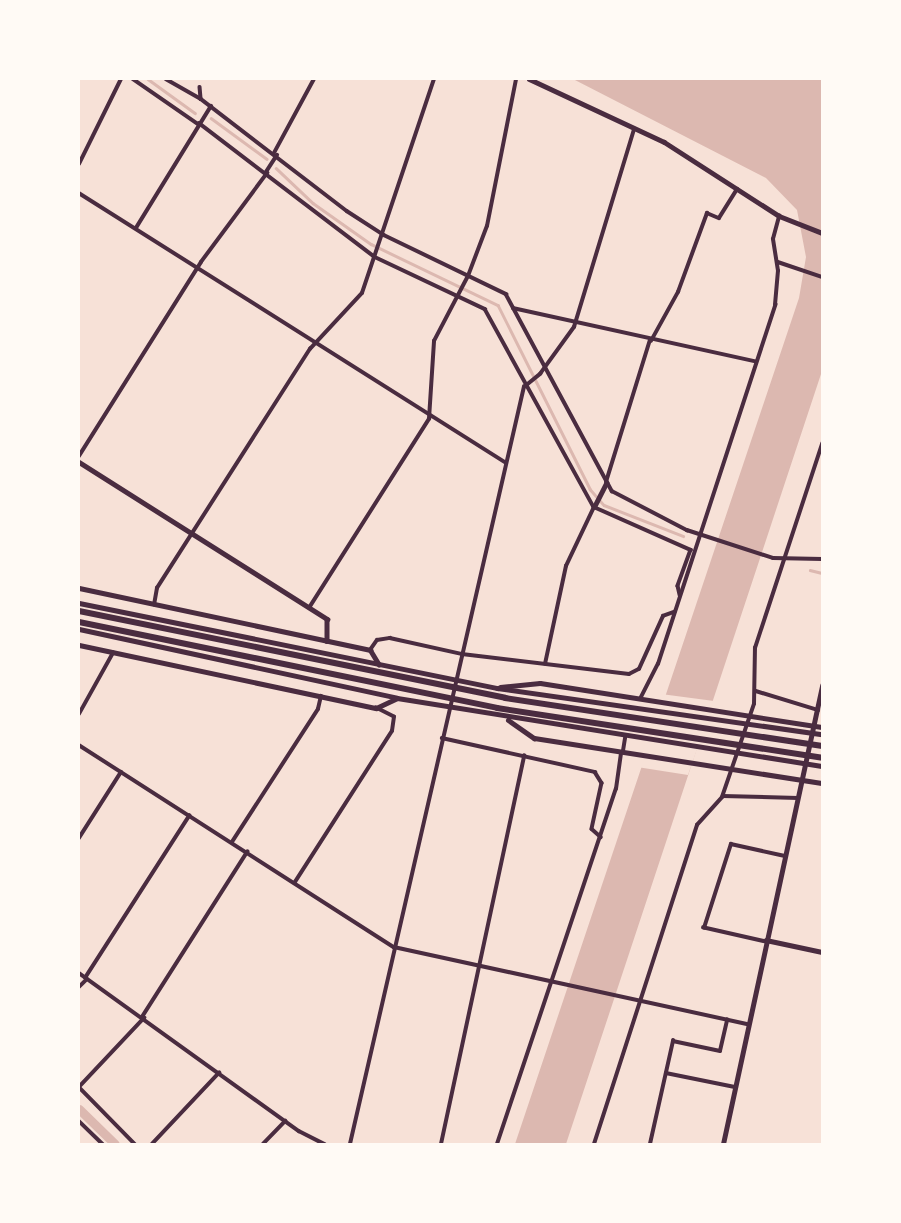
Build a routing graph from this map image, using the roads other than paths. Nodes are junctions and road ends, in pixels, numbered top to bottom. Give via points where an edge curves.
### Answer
1 (121, 79) edge
2 (133, 79) edge
3 (166, 79) edge
4 (314, 79) edge
5 (434, 79) edge
6 (516, 79) edge
7 (529, 79) edge
8 (200, 87) dead end
9 (201, 99) junction
10 (211, 106) junction
11 (199, 123) junction
12 (635, 127) junction
13 (276, 154) junction
14 (79, 164) edge
15 (267, 172) junction
16 (738, 187) junction
17 (80, 194) edge
18 (79, 200) edge
19 (779, 216) junction
20 (136, 228) junction
21 (822, 233) edge
22 (384, 235) junction
23 (375, 257) junction
24 (778, 262) junction
25 (198, 268) junction
26 (468, 276) junction
27 (822, 277) edge
28 (459, 296) junction
29 (513, 308) junction
30 (575, 322) junction
31 (651, 341) junction
32 (315, 342) junction
33 (755, 361) junction
34 (545, 368) junction
35 (527, 382) junction
36 (429, 415) junction
37 (822, 444) edge
38 (79, 456) edge
39 (79, 462) edge
40 (505, 462) junction
41 (606, 483) junction
42 (594, 508) junction
43 (192, 534) junction
44 (701, 534) junction
45 (781, 559) junction
46 (822, 559) edge
47 (79, 588) edge
48 (680, 596) junction
49 (79, 603) edge
50 (154, 605) junction
51 (309, 608) junction
52 (79, 611) edge
53 (674, 612) junction
54 (79, 622) edge
55 (79, 629) edge
56 (327, 642) junction
57 (79, 645) edge
58 (369, 650) junction
59 (113, 653) junction
60 (461, 653) junction
61 (545, 664) junction
62 (380, 666) junction
63 (455, 680) junction
64 (822, 686) edge
65 (497, 688) junction
66 (756, 691) junction
67 (321, 696) junction
68 (397, 698) junction
69 (638, 700) junction
70 (376, 708) junction
71 (449, 708) junction
72 (634, 710) junction
73 (818, 710) junction
74 (79, 714) edge
75 (505, 718) junction
76 (819, 726) edge
77 (822, 734) edge
78 (442, 738) junction
79 (625, 738) junction
80 (79, 745) edge
81 (822, 746) edge
82 (622, 753) junction
83 (524, 756) junction
84 (822, 758) edge
85 (822, 766) edge
86 (121, 772) junction
87 (804, 780) junction
88 (822, 783) edge
89 (722, 797) junction
90 (798, 799) junction
91 (189, 816) junction
92 (601, 837) junction
93 (79, 838) edge
94 (232, 842) junction
95 (247, 852) junction
96 (785, 856) junction
97 (294, 883) junction
98 (766, 941) junction
99 (394, 947) junction
100 (822, 952) edge
101 (480, 965) junction
102 (79, 973) edge
103 (86, 979) junction
104 (552, 981) junction
105 (79, 987) edge
106 (639, 1000) junction
107 (143, 1018) junction
108 (727, 1020) junction
109 (748, 1024) junction
110 (219, 1073) junction
111 (666, 1073) junction
112 (79, 1087) edge
113 (735, 1087) junction
114 (285, 1121) junction
115 (79, 1123) edge
116 (103, 1144) edge
117 (135, 1144) edge
118 (152, 1144) edge
119 (263, 1144) edge
120 (326, 1144) edge
121 (350, 1144) edge
122 (441, 1144) edge
123 (497, 1144) edge
124 (594, 1144) edge
125 (650, 1144) edge
126 (723, 1144) edge

1 - 14 street
2 - 11 street
3 - 9 street
4 - 13 street
5 - 22 street
6 - 26 street via 487,226
7 - 12 main road
8 - 9 street
9 - 10 street
10 - 11 street
10 - 13 street
11 - 15 street
11 - 20 street
12 - 16 main road
12 - 30 street
13 - 15 street
13 - 22 street
15 - 23 street
15 - 25 street
16 - 19 main road
16 - 31 street via 719,218 707,214 678,292
17 - 18 street
17 - 20 street
19 - 21 main road
19 - 24 street via 773,239
20 - 25 street
22 - 23 street
22 - 26 street
23 - 28 street
23 - 32 street via 358,298
24 - 27 street
24 - 33 street via 775,305
25 - 32 street
25 - 38 street
26 - 28 street
26 - 29 street via 502,291
28 - 35 street via 492,315
28 - 36 street via 434,341
29 - 30 street
29 - 34 street
30 - 31 street
30 - 34 street
31 - 33 street
31 - 41 street
32 - 36 street
32 - 43 street
33 - 44 street
34 - 35 street
34 - 41 street
35 - 40 street
35 - 42 street
36 - 40 street
36 - 51 street
37 - 45 street
39 - 43 street
40 - 60 street
41 - 42 street
41 - 44 street via 656,517
42 - 48 street via 691,550 678,586
42 - 61 street via 566,566
43 - 50 street via 156,588
43 - 51 street
44 - 45 street
44 - 48 street
45 - 46 street
45 - 66 street via 753,654
47 - 50 main road
48 - 53 street
49 - 62 main road
50 - 56 main road
51 - 56 street via 327,619
52 - 81 highway via 505,698
53 - 61 street via 663,616 639,669 629,674
53 - 69 street via 658,664
54 - 84 highway via 497,708
55 - 68 main road
56 - 58 main road
57 - 59 main road
58 - 60 street via 382,638
58 - 62 main road
59 - 67 main road
59 - 74 street
60 - 61 street
60 - 63 street
62 - 63 main road
63 - 65 main road
63 - 71 street
64 - 73 street
65 - 69 main road via 517,682 540,683
65 - 72 main road
66 - 73 street
66 - 89 street
67 - 70 main road
67 - 94 street via 318,709
68 - 70 main road
68 - 71 main road
69 - 72 street
69 - 76 main road
70 - 97 street via 394,717 392,731
71 - 75 main road
71 - 78 street
72 - 77 main road
73 - 76 street
75 - 79 main road
75 - 82 main road via 534,738
76 - 87 street
78 - 83 street
78 - 99 street
79 - 82 street
79 - 85 main road
80 - 86 street
82 - 87 main road
82 - 92 street
83 - 92 street via 595,772 602,783 592,829
83 - 101 street
86 - 91 street
86 - 93 street
87 - 88 main road
87 - 90 street
89 - 90 street
89 - 106 street via 697,825
90 - 96 street
91 - 94 street
91 - 103 street
92 - 104 street
94 - 95 street
95 - 97 street
95 - 107 street
96 - 98 street
96 - 98 street via 731,844 704,928
97 - 99 street
98 - 100 street
98 - 109 street
99 - 101 street
99 - 121 street
101 - 104 street
101 - 122 street
102 - 103 street
103 - 105 street
103 - 107 street
104 - 106 street
104 - 123 street
106 - 108 street
106 - 124 street
107 - 110 street
107 - 112 street
108 - 109 street
108 - 111 street via 720,1051 673,1041
109 - 113 street
110 - 114 street
110 - 118 street
111 - 113 street
111 - 125 street
112 - 117 street
113 - 126 street
114 - 119 street
114 - 120 street
115 - 116 street

